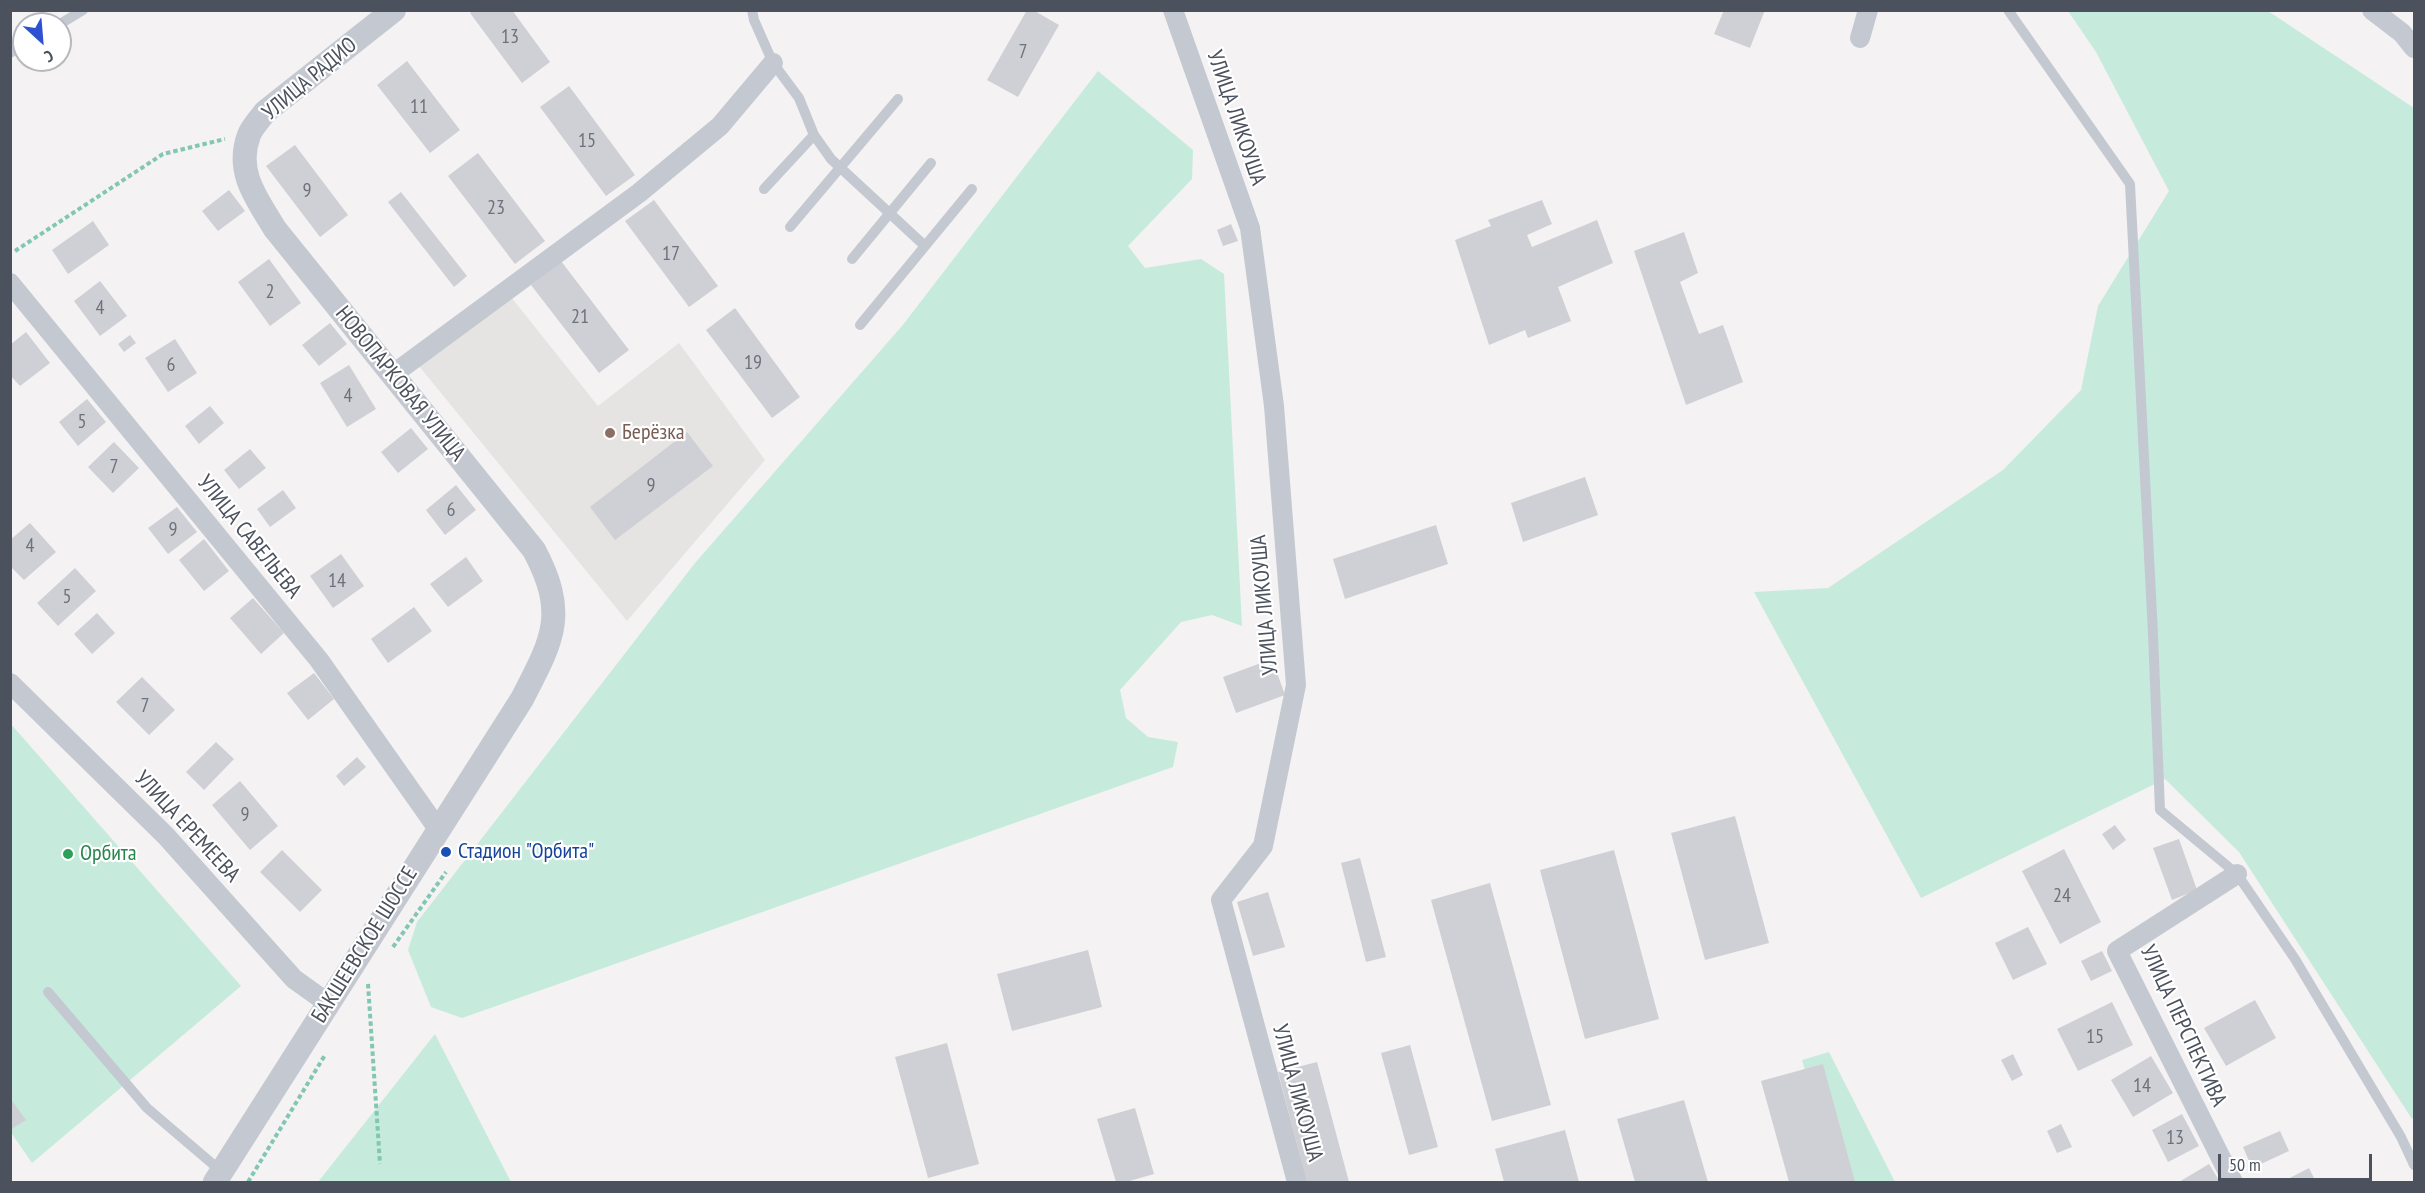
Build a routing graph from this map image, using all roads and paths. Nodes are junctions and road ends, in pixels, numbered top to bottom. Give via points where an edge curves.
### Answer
1 (394, 10) edge
2 (743, 10) edge
3 (1173, 10) edge
4 (1868, 10) edge
5 (2008, 10) edge
6 (2372, 10) edge
7 (753, 15) edge
8 (1860, 38) dead end
9 (2415, 48) edge
10 (774, 63) junction
11 (898, 99) dead end
12 (249, 134) junction
13 (814, 135) junction
14 (244, 160) joint
15 (931, 163) dead end
16 (840, 168) junction
17 (764, 189) dead end
18 (972, 189) dead end
19 (890, 213) junction
20 (790, 227) dead end
21 (925, 246) junction
22 (15, 251) dead end
23 (852, 259) dead end
24 (10, 283) edge
25 (860, 325) dead end
26 (392, 375) junction
27 (555, 609) joint
28 (10, 683) edge
29 (438, 829) junction
30 (446, 872) dead end
31 (2237, 874) junction
32 (387, 955) dead end
33 (48, 992) dead end
34 (362, 993) dead end
35 (329, 1004) junction
36 (326, 1053) dead end
37 (380, 1164) dead end
38 (2415, 1165) edge
39 (219, 1177) edge
40 (248, 1182) edge
41 (1297, 1182) edge
42 (2233, 1182) edge

1 - 12 street, УЛИЦА РАДИО via 265,112
2 - 7 lane
3 - 41 street, УЛИЦА ЛИКОУША via 1250,228 1274,406 1296,685 1263,846 1221,900
4 - 8 street
5 - 31 lane via 2130,184 2160,810
6 - 9 street
7 - 10 lane
10 - 13 lane via 799,98
10 - 26 street via 720,126 639,193
11 - 16 lane
12 - 14 street, УЛИЦА РАДИО
12 - 22 path via 163,154
13 - 16 lane
13 - 17 lane
14 - 26 street, НОВОПАРКОВАЯ УЛИЦА via 249,186 275,230
15 - 19 lane
16 - 19 lane
16 - 20 lane
18 - 21 lane
19 - 21 lane
19 - 23 lane
21 - 25 lane
24 - 29 street, УЛИЦА САВЕЛЬЕВА via 319,660
26 - 27 street, НОВОПАРКОВАЯ УЛИЦА via 534,550 547,574
27 - 29 street, БАКШЕЕВСКОЕ ШОССЕ via 552,634 522,699
28 - 35 street, УЛИЦА ЕРЕМЕЕВА via 166,836 294,979
29 - 35 street, БАКШЕЕВСКОЕ ШОССЕ
30 - 32 path
31 - 38 lane via 2295,959
31 - 42 street, УЛИЦА ПЕРСПЕКТИВА via 2116,951
33 - 39 lane via 147,1108
34 - 37 path via 368,983
35 - 39 street, БАКШЕЕВСКОЕ ШОССЕ
36 - 40 path

